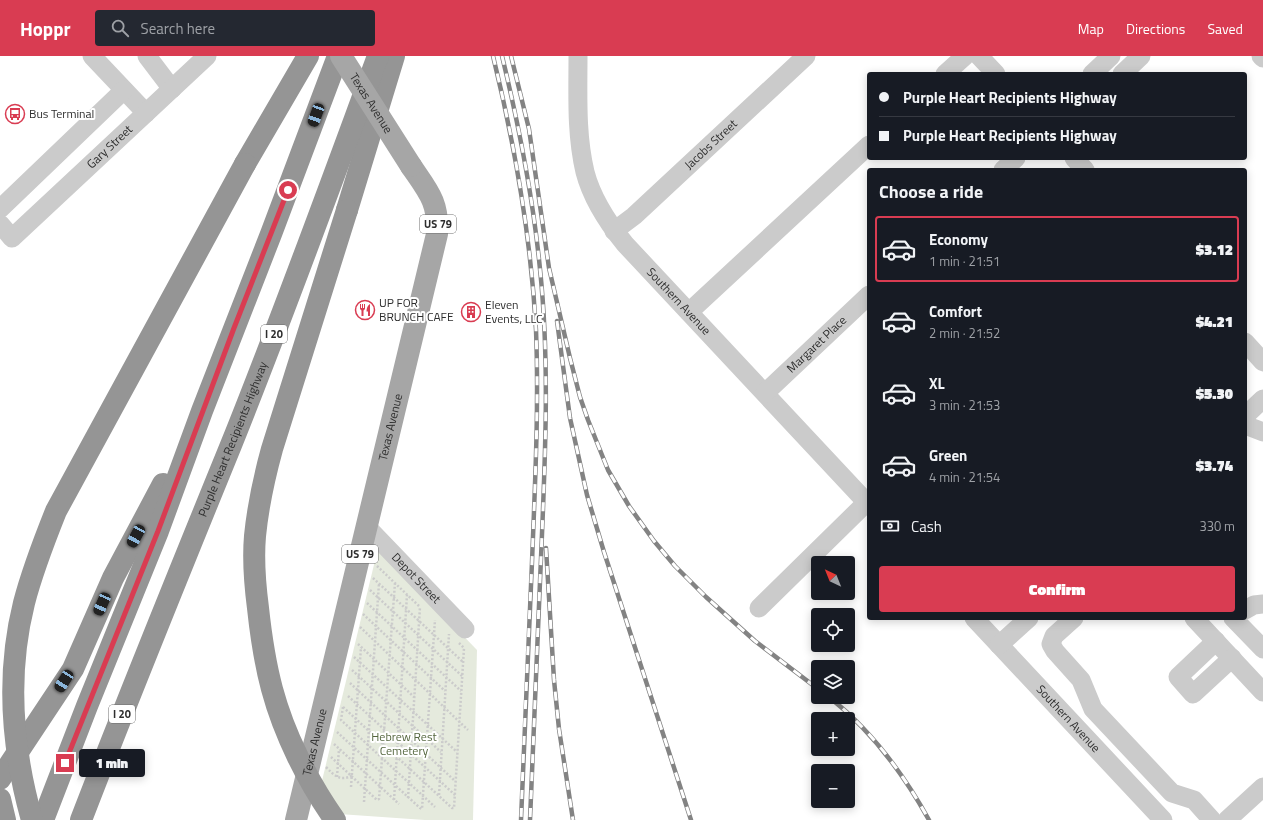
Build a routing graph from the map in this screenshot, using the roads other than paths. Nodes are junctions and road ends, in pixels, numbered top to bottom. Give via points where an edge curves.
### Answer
1 (92, 56) edge
2 (148, 56) edge
3 (207, 56) edge
4 (308, 56) edge
5 (338, 56) edge
6 (341, 56) edge
7 (378, 56) edge
8 (394, 56) edge
9 (578, 56) edge
10 (806, 56) edge
11 (965, 56) edge
12 (1111, 56) edge
13 (1141, 56) edge
14 (947, 72) edge
15 (1094, 72) edge
16 (1124, 72) edge
17 (172, 89) junction
18 (124, 90) junction
19 (146, 113) junction
20 (867, 147) edge
21 (1014, 160) edge
22 (1076, 160) edge
23 (1005, 168) edge
24 (1083, 168) edge
25 (0, 209) edge
26 (6, 231) edge
27 (614, 231) junction
28 (867, 297) edge
29 (689, 312) junction
30 (1247, 344) edge
31 (1263, 362) edge
32 (765, 393) junction
33 (1263, 399) edge
34 (202, 411) junction
35 (1247, 414) edge
36 (1247, 426) edge
37 (1263, 432) edge
38 (867, 503) edge
39 (867, 505) edge
40 (367, 528) junction
41 (1263, 604) edge
42 (759, 608) dead end
43 (1247, 610) edge
44 (976, 620) edge
45 (1027, 620) edge
46 (1072, 620) edge
47 (1196, 620) edge
48 (1240, 620) edge
49 (457, 631) road end
50 (1216, 641) junction
51 (1000, 645) junction
52 (1263, 649) edge
53 (1232, 658) junction
54 (1263, 692) edge
55 (0, 779) edge
56 (1263, 787) edge
57 (0, 799) edge
58 (5, 820) edge
59 (32, 820) edge
60 (43, 820) edge
61 (81, 820) edge
62 (296, 820) edge
63 (335, 820) edge
64 (1163, 820) edge
65 (1212, 820) edge
66 (1227, 820) edge

1 - 18 street
2 - 17 street
3 - 17 street, Gary Street
4 - 59 highway, bridge via 245,164 56,511 33,572 19,627 13,697 16,742
5 - 34 highway
6 - 40 main road, Texas Avenue / US 79, bridge via 428,192 436,207 438,222
7 - 61 highway, Purple Heart Recipients Highway / I 20 via 284,310
8 - 63 highway, bridge via 272,449 264,479 255,537 255,587 260,630 272,690 305,771
9 - 27 street, Southern Avenue via 578,119 585,173 597,204
10 - 27 street, Jacobs Street via 634,216
11 - 14 street
12 - 15 street
13 - 16 street
17 - 19 street, Gary Street
18 - 19 street
18 - 25 street
19 - 26 street, Gary Street
20 - 29 street
21 - 23 street
22 - 24 street
27 - 29 street, Southern Avenue
28 - 32 street, Margaret Place
29 - 32 street, Southern Avenue
30 - 31 street
32 - 38 street, Southern Avenue
33 - 35 street
34 - 55 highway via 113,578 72,669
34 - 60 highway via 158,531
36 - 37 street
39 - 42 street
40 - 49 street, Depot Street
40 - 62 main road, Texas Avenue / US 79
41 - 43 street
44 - 51 street, Southern Avenue
45 - 51 street
46 - 65 street via 1054,636 1051,644 1081,680 1093,709 1172,793 1194,800
47 - 50 street
48 - 52 street
50 - 53 street
50 - 53 street via 1178,677 1193,694
51 - 64 street, Southern Avenue
53 - 54 street
56 - 66 street
57 - 58 highway

